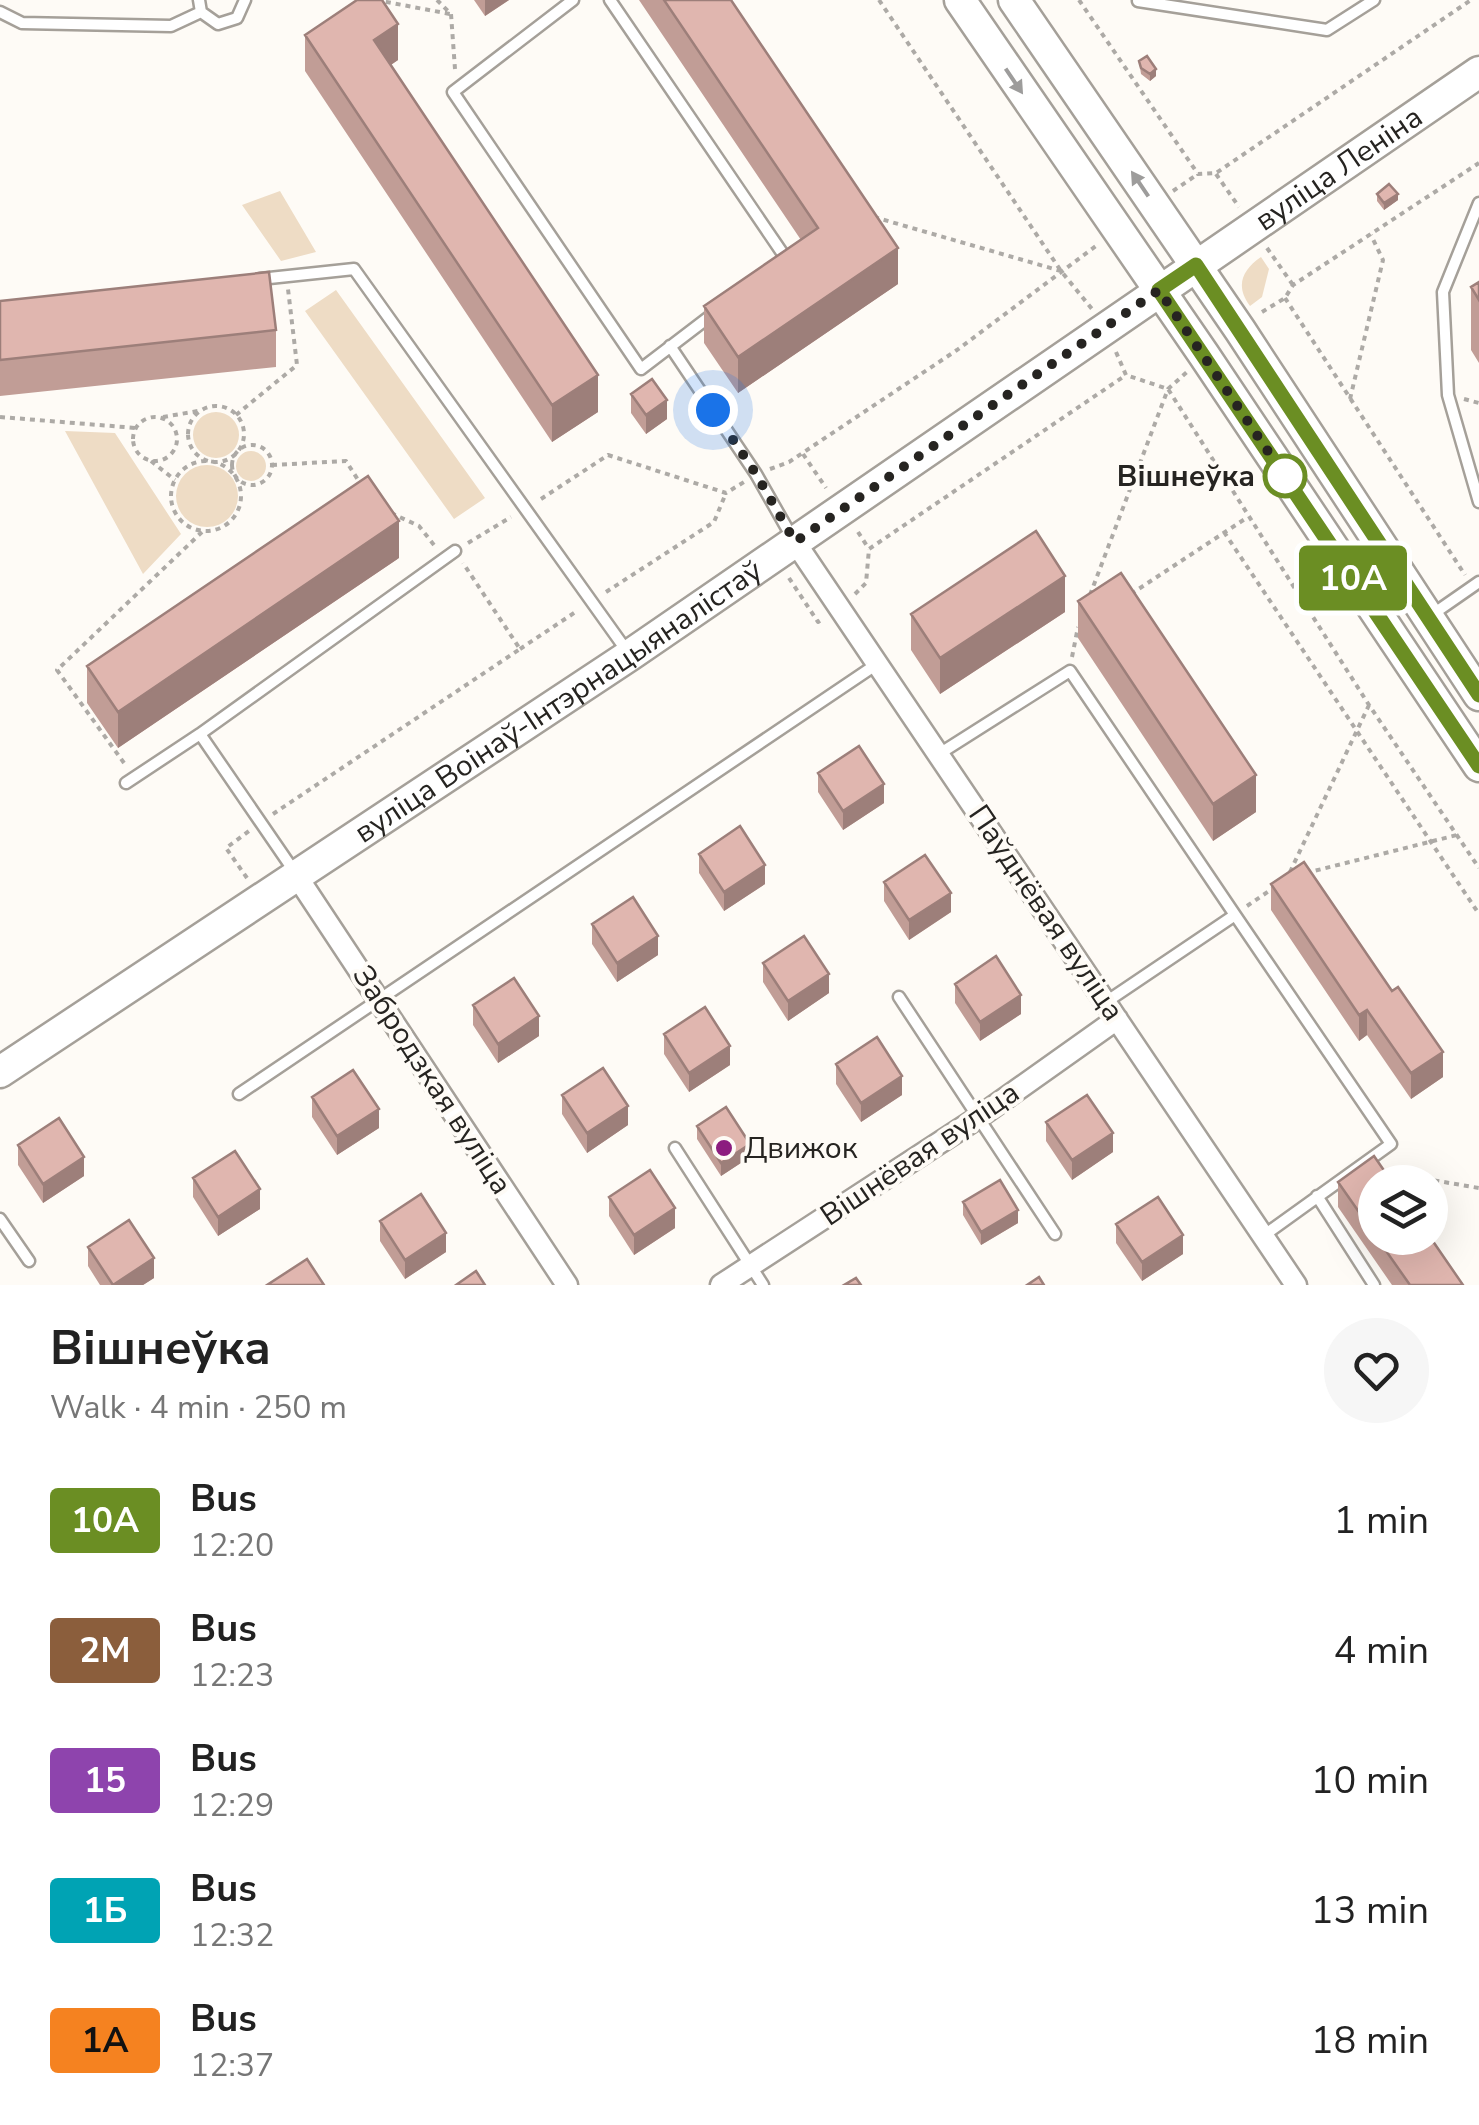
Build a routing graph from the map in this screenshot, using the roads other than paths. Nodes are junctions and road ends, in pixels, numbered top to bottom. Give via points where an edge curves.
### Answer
1 (244, 0) edge
2 (573, 0) edge
3 (610, 0) edge
4 (960, 0) edge
5 (1014, 0) edge
6 (1374, 0) edge
7 (1138, 1) edge
8 (200, 6) edge
9 (0, 12) edge
10 (1479, 72) edge
11 (1479, 203) edge
12 (1196, 265) junction
13 (772, 271) edge
14 (238, 281) edge
15 (1159, 290) junction
16 (728, 303) edge
17 (670, 346) junction
18 (1479, 502) edge
19 (795, 542) junction
20 (455, 551) road end
21 (1476, 584) edge
22 (1428, 618) junction
23 (630, 655) junction
24 (877, 664) junction
25 (1479, 695) edge
26 (200, 734) junction
27 (939, 754) junction
28 (1479, 766) edge
29 (130, 780) road end
30 (296, 876) junction
31 (1235, 915) junction
32 (899, 997) dead end
33 (379, 999) junction
34 (1112, 1011) junction
35 (0, 1072) edge
36 (240, 1094) dead end
37 (979, 1117) junction
38 (675, 1148) dead end
39 (1318, 1196) junction
40 (0, 1219) edge
41 (1055, 1234) dead end
42 (1262, 1237) junction
43 (29, 1260) dead end
44 (751, 1266) junction
45 (566, 1285) edge
46 (721, 1285) edge
47 (764, 1285) edge
48 (1296, 1285) edge
49 (1374, 1285) edge

1 - 8 lane via 228,23 218,24
2 - 17 lane via 453,92 641,369
3 - 13 lane via 787,260
4 -> 15 main road
12 -> 5 main road
6 - 7 lane via 1327,30
8 - 9 lane via 171,26 22,23
10 - 12 main road, вуліца Леніна
11 - 18 lane via 1442,292 1448,396
12 - 15 main road, вуліца Леніна
12 - 22 main road
14 - 23 lane via 354,269
15 - 19 main road, вуліца Воінаў-Інтэрнацыяналістаў
15 - 28 main road
16 - 17 lane
17 - 19 lane
19 - 23 main road, вуліца Воінаў-Інтэрнацыяналістаў
19 - 24 street, Паўднёвая вуліца
20 - 26 lane
21 - 22 lane
22 - 25 main road
23 - 30 main road, вуліца Воінаў-Інтэрнацыяналістаў
24 - 27 street, Паўднёвая вуліца
24 - 33 lane
26 - 29 lane
26 - 30 lane
27 - 31 lane via 1070,671
27 - 34 street, Паўднёвая вуліца
30 - 33 street, Забродзкая вуліца
30 - 35 main road, вуліца Воінаў-Інтэрнацыяналістаў
31 - 34 lane
31 - 39 lane via 1390,1144
32 - 37 lane
33 - 36 lane
33 - 45 street, Забродзкая вуліца
34 - 37 street, Вішнёвая вуліца
34 - 42 street, Паўднёвая вуліца
37 - 41 lane
37 - 44 street, Вішнёвая вуліца
38 - 44 lane
39 - 42 lane
39 - 49 lane
40 - 43 lane
42 - 48 street, Паўднёвая вуліца
44 - 46 street, Вішнёвая вуліца
44 - 47 lane

